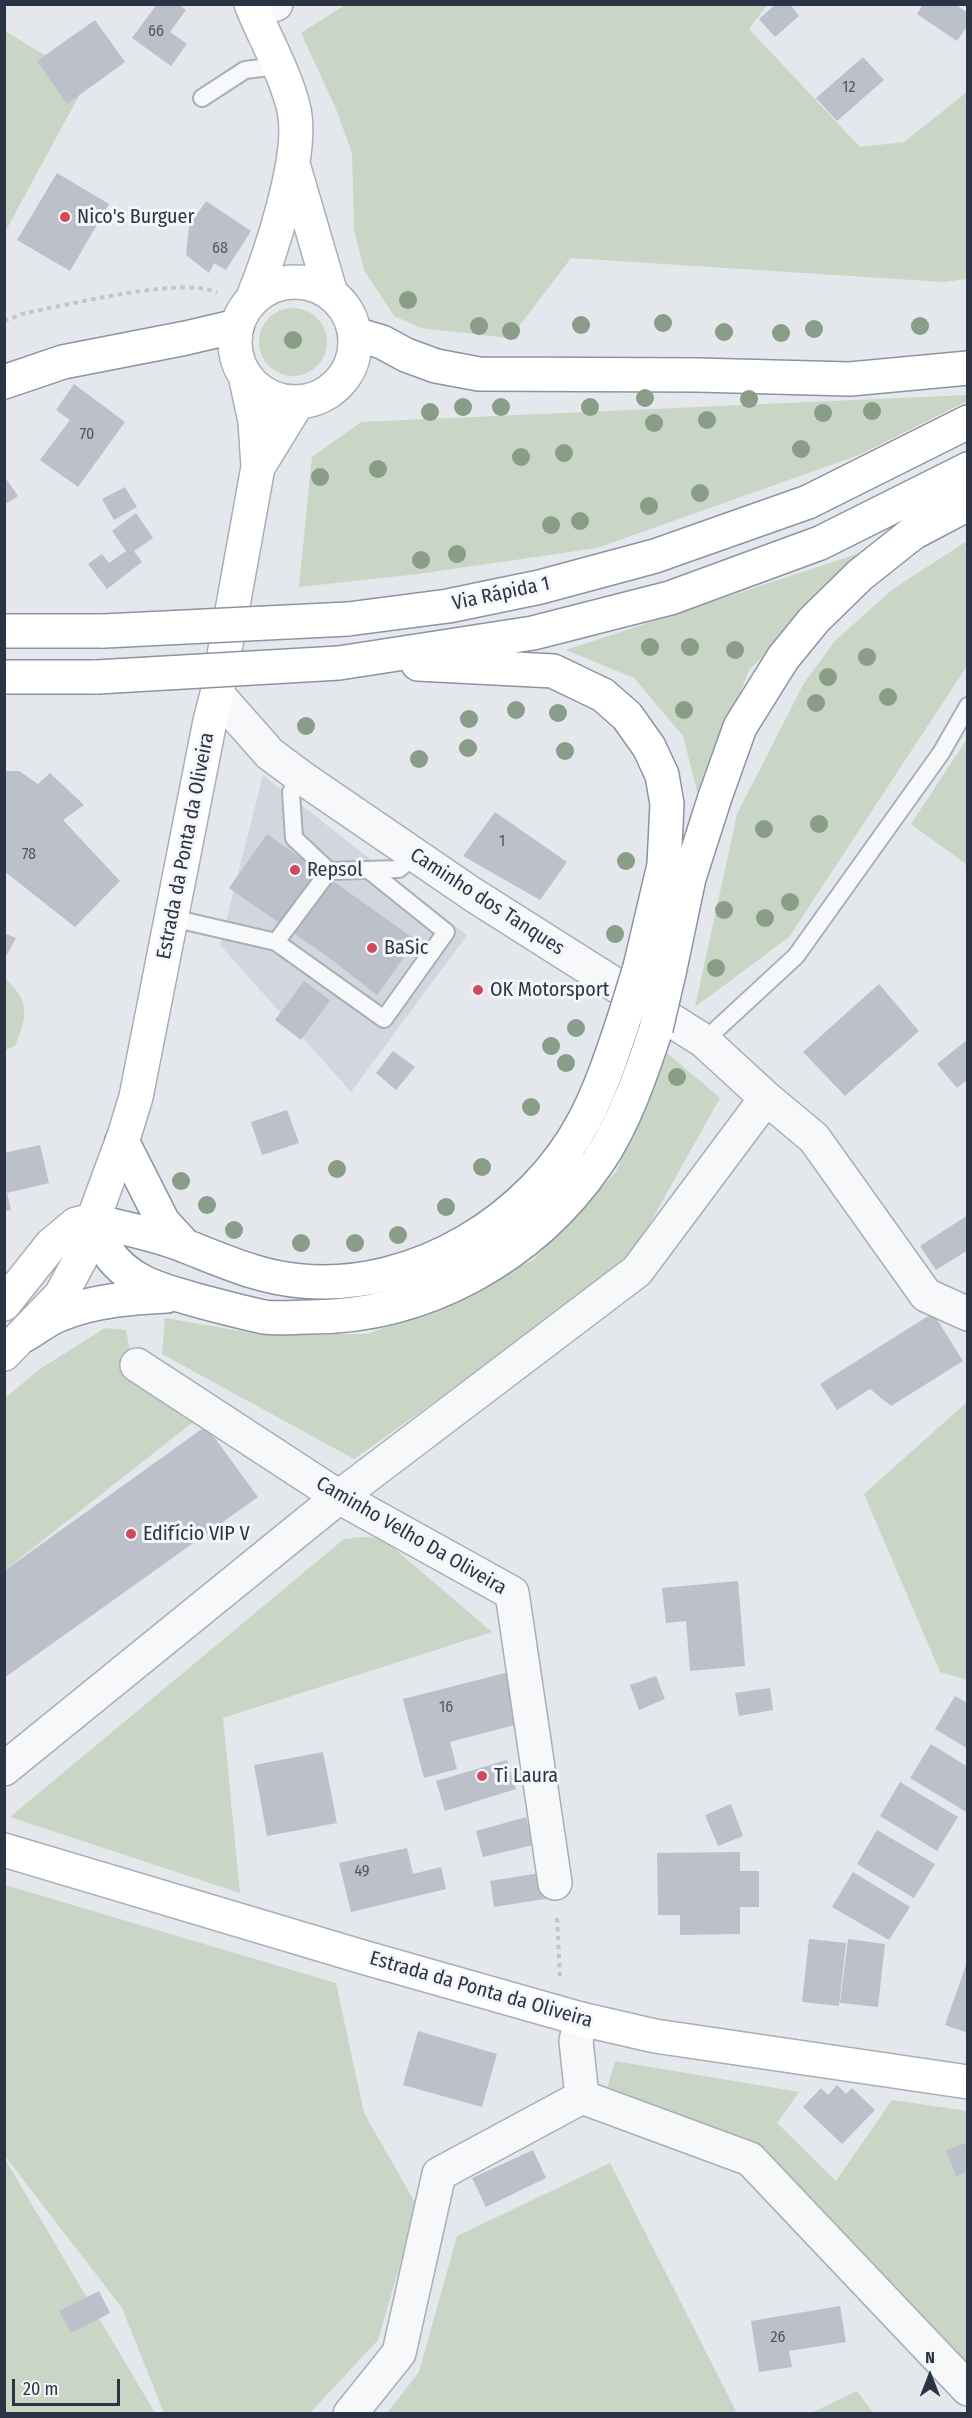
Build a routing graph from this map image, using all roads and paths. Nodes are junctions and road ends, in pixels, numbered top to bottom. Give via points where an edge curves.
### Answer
1 (255, 6) edge
2 (278, 66) junction
3 (202, 98) dead end
4 (293, 164) junction
5 (218, 293) dead end
6 (331, 294) junction
7 (245, 313) junction
8 (4, 321) edge
9 (355, 334) junction
10 (968, 368) edge
11 (246, 375) junction
12 (4, 382) edge
13 (297, 402) junction
14 (968, 422) edge
15 (258, 467) junction
16 (968, 469) edge
17 (968, 504) edge
18 (4, 631) edge
19 (349, 662) junction
20 (4, 678) edge
21 (218, 694) junction
22 (968, 705) edge
23 (301, 777) junction
24 (414, 856) junction
25 (329, 871) junction
26 (370, 871) junction
27 (171, 918) junction
28 (276, 942) junction
29 (654, 970) junction
30 (704, 1041) junction
31 (766, 1098) junction
32 (122, 1141) junction
33 (93, 1220) junction
34 (185, 1246) junction
35 (181, 1295) junction
36 (4, 1304) edge
37 (968, 1314) edge
38 (15, 1345) edge
39 (137, 1365) dead end
40 (339, 1497) junction
41 (4, 1769) edge
42 (4, 1850) edge
43 (555, 1883) joint
44 (571, 2016) junction
45 (968, 2082) edge
46 (582, 2097) junction
47 (958, 2380) edge
48 (350, 2414) edge

1 - 2 main road
2 - 3 lane via 246,69
2 - 4 main road via 294,112
4 - 6 main road
4 - 7 main road via 267,262
5 - 8 path via 210,288 164,288 25,313
6 - 7 main road via 312,284 290,282 269,288
6 - 9 main road via 351,318
7 - 11 main road via 235,343
7 - 12 main road via 186,338 63,362
9 - 10 main road via 436,366 479,374 850,379
9 - 13 main road via 352,362 336,386
11 - 13 main road via 259,390 277,399
11 - 15 main road, Estrada da Ponta da Oliveira
13 - 15 main road, Estrada da Ponta da Oliveira
14 - 18 main road, Via Rápida 1, bridge via 808,502 655,556 540,587 448,606 348,619 104,631
15 - 21 main road, Estrada da Ponta da Oliveira
16 - 19 main road, Via Rápida 1 via 820,543 670,598 533,633
17 - 29 main road via 913,532 860,575 814,620 783,658 740,727
19 - 20 main road, Via Rápida 1, bridge via 97,677
19 - 29 main road via 553,671 603,695 627,716 650,747 662,775 667,804
21 - 23 street, Caminho dos Tanques via 270,754
21 - 27 main road, Estrada da Ponta da Oliveira
22 - 30 lane via 941,753 796,956
23 - 24 street, Caminho dos Tanques
23 - 25 lane via 291,792 294,838
24 - 26 lane via 399,869
24 - 30 street, Caminho dos Tanques
25 - 26 lane
25 - 28 lane
26 - 28 lane via 446,932 384,1019
27 - 28 lane
27 - 32 main road, Estrada da Ponta da Oliveira via 136,1097
29 - 34 main road, bridge via 623,1022 585,1120 560,1158 526,1196 483,1233 431,1260 374,1277 335,1283 265,1275
29 - 35 main road, bridge via 656,1029 642,1073 598,1161 542,1226 497,1260 456,1286 423,1299 381,1311 327,1317 266,1317
30 - 31 street, Caminho dos Tanques
31 - 37 street, Caminho dos Tanques via 814,1138 927,1295
31 - 40 street via 637,1271
32 - 33 main road, Estrada da Ponta da Oliveira
32 - 34 main road via 163,1222
33 - 34 main road
33 - 35 main road via 105,1248 128,1275
33 - 36 main road via 76,1224 51,1245
33 - 38 main road, Estrada da Ponta da Oliveira via 84,1252 61,1295
35 - 38 main road via 123,1298 60,1314
39 - 40 street, Caminho Velho Da Oliveira
40 - 41 street
40 - 43 street, Caminho Velho Da Oliveira via 512,1593
42 - 44 main road, Estrada da Ponta da Oliveira
43 - 44 path
44 - 45 main road, Estrada da Ponta da Oliveira via 655,2036
44 - 46 street
46 - 47 street via 750,2159
46 - 48 street via 439,2174 399,2353

